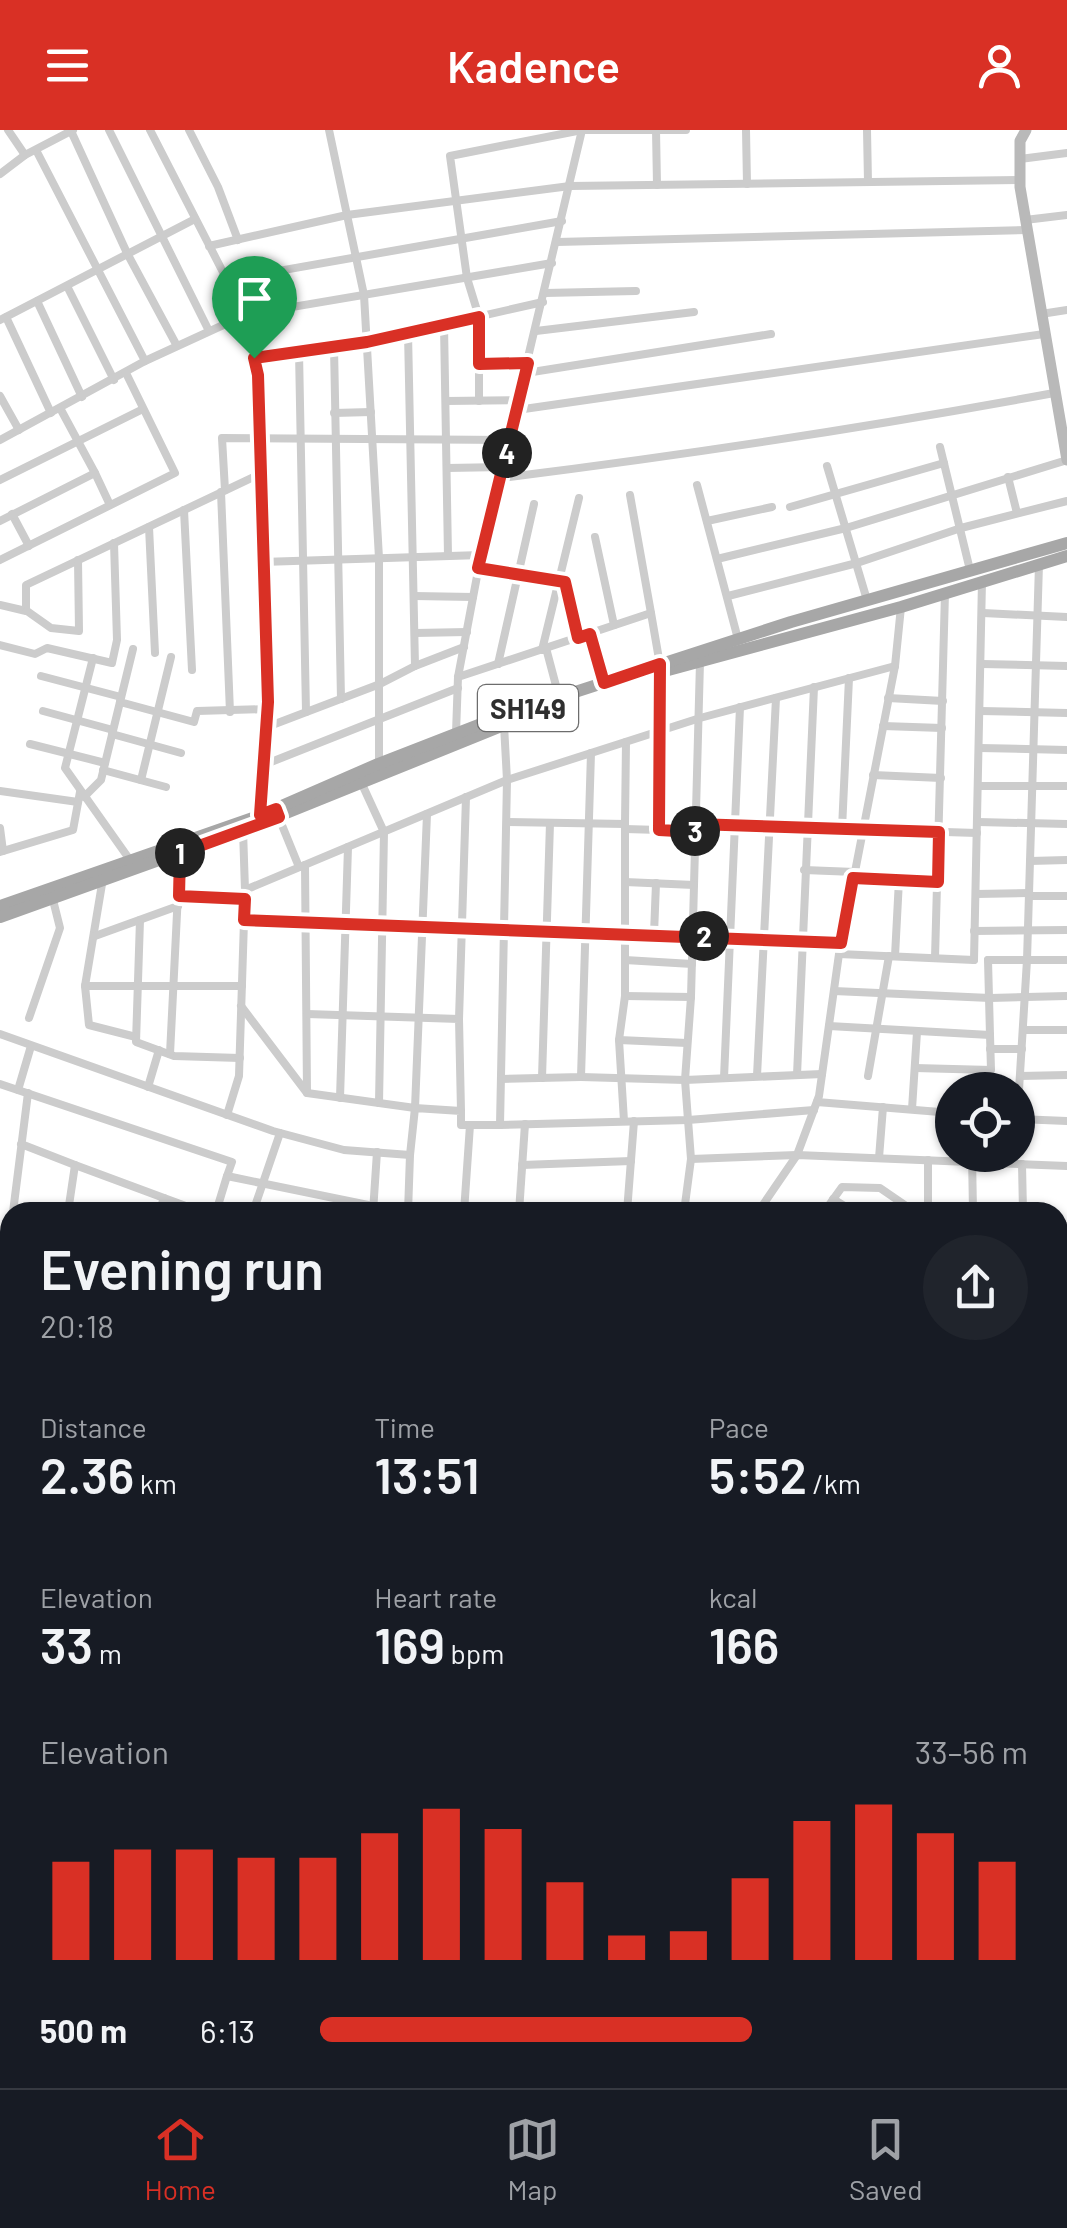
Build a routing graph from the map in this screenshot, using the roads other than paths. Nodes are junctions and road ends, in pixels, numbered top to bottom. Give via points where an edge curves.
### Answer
1 (8, 130) edge
2 (109, 130) edge
3 (150, 130) edge
4 (189, 130) edge
5 (329, 130) edge
6 (582, 130) edge
7 (656, 130) edge
8 (686, 130) edge
9 (746, 130) edge
10 (867, 130) edge
11 (1026, 130) edge
12 (72, 131) edge
13 (54, 134) edge
14 (36, 150) junction
15 (1067, 153) edge
16 (25, 155) junction
17 (1020, 159) junction
18 (0, 174) edge
19 (1020, 180) junction
20 (868, 182) junction
21 (746, 184) junction
22 (658, 185) junction
23 (570, 186) junction
24 (455, 200) junction
25 (1067, 214) edge
26 (347, 215) junction
27 (196, 219) junction
28 (562, 221) junction
29 (1026, 225) junction
30 (161, 235) junction
31 (238, 240) junction
32 (460, 240) junction
33 (558, 242) junction
34 (209, 246) junction
35 (127, 253) junction
36 (356, 258) junction
37 (552, 263) junction
38 (96, 270) junction
39 (466, 278) junction
40 (227, 280) junction
41 (67, 286) junction
42 (636, 290) dead end
43 (364, 295) junction
44 (544, 298) junction
45 (37, 301) junction
46 (1067, 310) edge
47 (694, 312) dead end
48 (1041, 314) junction
49 (245, 315) junction
50 (479, 317) junction
51 (3, 319) edge
52 (444, 325) junction
53 (536, 331) junction
54 (209, 332) junction
55 (408, 333) junction
56 (771, 334) dead end
57 (1044, 334) junction
58 (367, 342) junction
59 (177, 346) junction
60 (334, 347) junction
61 (299, 352) junction
62 (254, 358) junction
63 (145, 361) junction
64 (479, 364) junction
65 (527, 368) junction
66 (126, 373) junction
67 (114, 380) junction
68 (1054, 394) junction
69 (0, 396) edge
70 (82, 396) junction
71 (480, 400) junction
72 (446, 402) junction
73 (519, 405) junction
74 (60, 408) junction
75 (144, 409) junction
76 (371, 412) junction
77 (51, 413) junction
78 (334, 413) junction
79 (1064, 424) edge
80 (19, 430) junction
81 (334, 439) junction
82 (372, 439) junction
83 (411, 439) junction
84 (0, 440) edge
85 (259, 440) junction
86 (299, 440) junction
87 (447, 440) junction
88 (510, 440) junction
89 (77, 441) junction
90 (940, 447) dead end
91 (1067, 460) edge
92 (944, 463) junction
93 (504, 466) junction
94 (827, 466) dead end
95 (447, 468) junction
96 (95, 474) junction
97 (260, 474) junction
98 (1008, 477) junction
99 (500, 478) junction
100 (0, 480) edge
101 (696, 485) dead end
102 (223, 491) junction
103 (835, 492) junction
104 (630, 495) dead end
105 (953, 495) junction
106 (579, 498) dead end
107 (1067, 501) edge
108 (534, 504) dead end
109 (110, 505) junction
110 (772, 506) dead end
111 (790, 507) dead end
112 (184, 510) junction
113 (1018, 513) junction
114 (12, 514) junction
115 (0, 520) edge
116 (707, 521) junction
117 (148, 526) junction
118 (846, 528) junction
119 (961, 528) junction
120 (595, 537) dead end
121 (1067, 542) edge
122 (114, 543) junction
123 (29, 546) junction
124 (481, 555) junction
125 (448, 556) junction
126 (1067, 556) edge
127 (413, 557) junction
128 (378, 558) junction
129 (718, 559) junction
130 (0, 560) edge
131 (78, 560) junction
132 (336, 560) junction
133 (301, 561) junction
134 (262, 562) junction
135 (858, 563) junction
136 (1039, 564) junction
137 (478, 568) junction
138 (970, 570) junction
139 (518, 576) junction
140 (982, 580) junction
141 (558, 581) junction
142 (945, 592) junction
143 (414, 596) junction
144 (473, 596) junction
145 (728, 596) junction
146 (867, 600) junction
147 (0, 606) edge
148 (902, 606) junction
149 (27, 611) junction
150 (983, 613) junction
151 (651, 614) junction
152 (1040, 616) junction
153 (1067, 617) edge
154 (614, 625) junction
155 (467, 632) junction
156 (414, 633) junction
157 (590, 634) junction
158 (578, 638) junction
159 (738, 639) junction
160 (0, 645) edge
161 (464, 648) junction
162 (134, 649) dead end
163 (544, 649) junction
164 (155, 653) dead end
165 (170, 657) dead end
166 (700, 657) junction
167 (93, 658) junction
168 (498, 664) junction
169 (982, 664) junction
170 (415, 666) junction
171 (895, 666) junction
172 (1037, 666) junction
173 (1067, 666) edge
174 (660, 669) junction
175 (192, 670) dead end
176 (41, 676) dead end
177 (458, 677) junction
178 (849, 678) junction
179 (604, 683) junction
180 (380, 684) junction
181 (85, 687) junction
182 (458, 688) junction
183 (814, 688) junction
184 (560, 697) junction
185 (776, 698) junction
186 (888, 698) junction
187 (121, 699) junction
188 (341, 699) junction
189 (943, 701) junction
190 (740, 708) junction
191 (268, 710) junction
192 (43, 711) dead end
193 (158, 712) junction
194 (230, 712) junction
195 (306, 712) junction
196 (981, 712) junction
197 (1034, 712) junction
198 (1067, 713) edge
199 (381, 718) junction
200 (700, 718) junction
201 (78, 720) junction
202 (504, 720) junction
203 (883, 726) junction
204 (267, 727) junction
205 (942, 728) junction
206 (661, 730) junction
207 (113, 732) junction
208 (456, 733) junction
209 (626, 742) junction
210 (30, 744) dead end
211 (150, 745) junction
212 (980, 748) junction
213 (1067, 750) edge
214 (1033, 751) junction
215 (180, 753) dead end
216 (591, 753) junction
217 (68, 754) junction
218 (266, 764) junction
219 (378, 764) junction
220 (104, 766) junction
221 (873, 775) junction
222 (360, 777) junction
223 (941, 778) junction
224 (142, 780) junction
225 (508, 780) junction
226 (979, 786) junction
227 (1032, 786) junction
228 (1067, 786) edge
229 (166, 787) dead end
230 (0, 791) edge
231 (81, 797) junction
232 (466, 797) junction
233 (277, 813) junction
234 (427, 814) junction
235 (260, 815) junction
236 (506, 822) junction
237 (978, 822) junction
238 (550, 823) junction
239 (590, 823) junction
240 (1031, 824) junction
241 (1067, 824) edge
242 (735, 825) junction
243 (625, 826) junction
244 (770, 826) junction
245 (806, 827) junction
246 (695, 828) junction
247 (842, 829) junction
248 (243, 830) junction
249 (659, 830) junction
250 (863, 830) junction
251 (384, 832) junction
252 (939, 832) junction
253 (978, 833) junction
254 (0, 835) edge
255 (348, 846) junction
256 (2, 852) edge
257 (180, 853) junction
258 (130, 860) junction
259 (1067, 860) edge
260 (1030, 861) junction
261 (302, 866) junction
262 (804, 870) junction
263 (103, 875) junction
264 (854, 875) junction
265 (899, 880) junction
266 (625, 882) junction
267 (938, 882) junction
268 (656, 883) junction
269 (694, 885) junction
270 (52, 893) junction
271 (245, 894) junction
272 (976, 894) junction
273 (1029, 895) junction
274 (1067, 896) edge
275 (178, 902) junction
276 (0, 906) edge
277 (0, 918) edge
278 (140, 920) junction
279 (244, 920) junction
280 (307, 922) junction
281 (347, 923) junction
282 (383, 925) junction
283 (424, 926) junction
284 (461, 928) junction
285 (504, 929) junction
286 (974, 930) junction
287 (1067, 930) edge
288 (547, 931) junction
289 (1028, 931) junction
290 (588, 932) junction
291 (625, 933) junction
292 (654, 934) junction
293 (692, 935) junction
294 (95, 936) junction
295 (731, 938) junction
296 (766, 939) junction
297 (802, 941) junction
298 (841, 943) junction
299 (839, 954) junction
300 (892, 956) junction
301 (935, 958) junction
302 (625, 960) junction
303 (974, 960) junction
304 (988, 960) junction
305 (1028, 960) junction
306 (1067, 960) edge
307 (692, 964) junction
308 (85, 986) junction
309 (137, 986) junction
310 (172, 986) junction
311 (242, 986) junction
312 (834, 991) junction
313 (884, 994) junction
314 (625, 996) junction
315 (1067, 996) edge
316 (691, 997) junction
317 (990, 998) junction
318 (1025, 998) junction
319 (242, 1006) junction
320 (307, 1014) junction
321 (344, 1014) junction
322 (382, 1016) junction
323 (421, 1017) junction
324 (29, 1018) dead end
325 (459, 1019) junction
326 (829, 1026) junction
327 (877, 1030) junction
328 (1023, 1030) junction
329 (1067, 1030) edge
330 (917, 1032) junction
331 (0, 1034) edge
332 (990, 1035) junction
333 (136, 1037) junction
334 (619, 1040) junction
335 (687, 1043) junction
336 (31, 1046) junction
337 (990, 1049) junction
338 (1022, 1049) junction
339 (159, 1050) junction
340 (170, 1054) junction
341 (240, 1058) junction
342 (915, 1068) junction
343 (1020, 1072) edge
344 (822, 1074) junction
345 (796, 1075) junction
346 (1067, 1075) edge
347 (757, 1076) junction
348 (868, 1076) dead end
349 (1035, 1076) edge
350 (582, 1077) junction
351 (542, 1078) junction
352 (619, 1078) junction
353 (724, 1078) junction
354 (501, 1079) junction
355 (686, 1080) junction
356 (0, 1084) edge
357 (148, 1087) junction
358 (18, 1090) junction
359 (28, 1093) junction
360 (307, 1093) junction
361 (340, 1098) junction
362 (380, 1103) junction
363 (816, 1106) junction
364 (883, 1107) junction
365 (415, 1108) junction
366 (912, 1109) junction
367 (462, 1111) junction
368 (935, 1111) edge
369 (227, 1115) junction
370 (688, 1120) junction
371 (1035, 1120) edge
372 (629, 1121) junction
373 (1067, 1121) edge
374 (500, 1124) junction
375 (525, 1124) junction
376 (470, 1125) junction
377 (280, 1133) junction
378 (21, 1144) junction
379 (377, 1152) junction
380 (410, 1154) junction
381 (797, 1155) junction
382 (879, 1158) junction
383 (690, 1159) junction
384 (928, 1160) junction
385 (935, 1160) edge
386 (631, 1162) junction
387 (522, 1165) junction
388 (1035, 1165) edge
389 (75, 1166) junction
390 (1067, 1166) edge
391 (972, 1172) edge
392 (1022, 1172) edge
393 (228, 1176) junction
394 (263, 1185) junction
395 (164, 1198) junction
396 (834, 1199) junction
397 (13, 1202) edge
398 (70, 1202) edge
399 (163, 1202) edge
400 (175, 1202) edge
401 (219, 1202) edge
402 (257, 1202) edge
403 (341, 1202) edge
404 (373, 1202) edge
405 (408, 1202) edge
406 (465, 1202) edge
407 (519, 1202) edge
408 (628, 1202) edge
409 (686, 1202) edge
410 (765, 1202) edge
411 (832, 1202) edge
412 (839, 1202) edge
413 (900, 1202) edge
414 (928, 1202) edge
415 (973, 1202) edge
416 (1023, 1202) edge

1 - 16 street
2 - 30 street
3 - 27 street
4 - 31 street
5 - 26 street
6 - 7 street
6 - 23 street
6 - 24 street via 453,154
7 - 8 street
7 - 22 street
9 - 21 street
10 - 20 street
11 - 17 street
12 - 13 street
12 - 35 street
13 - 14 street
14 - 16 street
14 - 38 street
15 - 17 street
16 - 18 street
17 - 19 street
19 - 20 street
19 - 29 street
20 - 21 street
21 - 22 street
22 - 23 street
23 - 24 street
23 - 28 street
24 - 26 street
24 - 32 street
25 - 29 street
26 - 31 street
26 - 36 street
27 - 30 street
27 - 34 street
28 - 32 street
28 - 33 street
29 - 33 street
29 - 48 street
30 - 35 street
30 - 54 street
31 - 34 street
32 - 36 street
32 - 39 street
33 - 37 street
34 - 40 street
35 - 38 street
35 - 59 street
36 - 40 street
36 - 43 street
37 - 39 street
37 - 44 street
38 - 41 street
38 - 63 street
39 - 43 street
39 - 50 street
40 - 49 street
41 - 45 street
41 - 67 street
42 - 44 street
43 - 49 street
43 - 58 street
44 - 50 street
44 - 53 street
45 - 51 street
45 - 70 street
46 - 48 street
47 - 53 street
48 - 57 street
49 - 54 street
49 - 62 street
50 - 52 street
50 - 64 street
51 - 77 street
52 - 55 street
52 - 72 street
53 - 65 street
54 - 59 street
55 - 58 street
55 - 83 street
56 - 65 street
57 - 68 street
57 - 73 street
58 - 60 street
58 - 76 street
59 - 63 street
60 - 61 street
60 - 78 street
61 - 62 street
61 - 86 street
62 - 85 street
63 - 66 street
64 - 65 street
64 - 71 street
65 - 73 street
66 - 67 street
66 - 75 street
67 - 70 street
68 - 79 street
68 - 99 street
69 - 80 street
70 - 74 street
71 - 72 street
71 - 73 street
72 - 87 street
73 - 88 street
74 - 77 street
74 - 89 street
75 - 89 street
75 - 109 street via 174,473
76 - 78 street
76 - 82 street
77 - 80 street
78 - 81 street
79 - 91 street
80 - 84 street
81 - 82 street
81 - 86 street
81 - 132 street
82 - 83 street
82 - 128 street
83 - 87 street
83 - 127 street
85 - 86 street
85 - 97 street
85 - 102 street via 222,438
86 - 133 street
87 - 88 street
87 - 95 street
88 - 93 street
89 - 96 street
89 - 100 street
90 - 92 street
91 - 98 street
92 - 103 street
92 - 105 street
93 - 95 street
93 - 99 street
94 - 103 street
95 - 125 street
96 - 109 street
96 - 114 street
97 - 102 street
97 - 134 street
98 - 105 street
98 - 113 street
99 - 124 street
101 - 116 street
102 - 112 street
102 - 194 street
103 - 111 street
103 - 118 street
104 - 151 street
105 - 118 street
105 - 119 street
106 - 141 street
107 - 113 street
108 - 139 street
109 - 123 street
110 - 116 street
112 - 117 street
112 - 175 street
113 - 119 street
114 - 115 street
114 - 123 street
116 - 129 street
117 - 122 street
117 - 164 street
118 - 129 street
118 - 135 street
119 - 135 street
119 - 138 street
120 - 154 street
121 - 138 main road, SH149
122 - 131 street
122 - 167 street via 118,640 112,663
123 - 130 street
124 - 125 street
124 - 137 street
125 - 127 street
126 - 136 main road, SH149
127 - 128 street
127 - 143 street
128 - 132 street
128 - 180 street
129 - 145 street
131 - 149 street via 26,585
131 - 149 street via 79,631 51,628
132 - 133 street
132 - 188 street
133 - 134 street
133 - 195 street
134 - 191 street
135 - 145 street
135 - 146 street
136 - 140 main road, SH149
136 - 152 street
137 - 139 street
137 - 144 street
138 - 146 main road, SH149
139 - 141 street
139 - 168 street
140 - 142 main road, SH149
140 - 150 street
141 - 158 street via 565,582
141 - 163 street
142 - 148 main road, SH149
142 - 189 street
143 - 144 street
143 - 156 street
144 - 155 street
145 - 159 street
146 - 159 main road, SH149
147 - 149 street
148 - 166 main road, SH149
148 - 171 street
150 - 152 street
150 - 169 street
151 - 154 street
151 - 174 street
152 - 153 street
152 - 172 street
154 - 157 street
155 - 156 street
155 - 161 street
156 - 170 street
157 - 158 street
157 - 179 street
158 - 163 street
159 - 166 main road, SH149
160 - 167 street
161 - 170 street
161 - 177 street
162 - 187 street
163 - 168 street
163 - 184 street
165 - 193 street
166 - 174 main road, SH149
166 - 200 street
167 - 181 street
168 - 177 street
169 - 172 street
169 - 196 street
170 - 180 street
171 - 178 street
171 - 186 street
172 - 173 street
172 - 197 street
174 - 179 main road, SH149
174 - 202 main road, SH149
174 - 206 street
176 - 181 street
177 - 182 street
178 - 183 street
178 - 247 street
179 - 184 main road, SH149
180 - 188 street
180 - 199 street
181 - 187 street
181 - 201 street
182 - 199 street
182 - 208 street
183 - 185 street
183 - 245 street
184 - 202 main road, SH149
185 - 190 street
185 - 244 street
186 - 189 street
186 - 203 street
187 - 193 street
187 - 207 street
188 - 195 street
189 - 205 street
190 - 200 street
190 - 242 street
191 - 194 street
191 - 204 street
192 - 201 street
193 - 194 street via 194,722 197,711
193 - 211 street
195 - 204 street
196 - 197 street
196 - 212 street
197 - 198 street
197 - 214 street
199 - 218 street
199 - 219 street
200 - 206 street
200 - 246 street
201 - 207 street
201 - 217 street
202 - 208 main road, SH149
202 - 222 main road, SH149
202 - 225 street
203 - 205 street
203 - 221 street
204 - 218 street
205 - 223 street
206 - 209 street
206 - 249 street
207 - 211 street
207 - 220 street
208 - 219 main road, SH149
209 - 216 street
209 - 243 street
210 - 217 street
211 - 215 street
211 - 224 street
212 - 214 street
212 - 226 street
213 - 214 street
214 - 227 street
216 - 225 street
216 - 239 street
217 - 220 street
217 - 231 street via 65,770
218 - 235 street
219 - 222 main road, SH149
220 - 224 street
220 - 231 street via 101,780
221 - 223 street
221 - 250 street
222 - 233 main road, SH149
222 - 251 street
223 - 252 street
224 - 229 street
225 - 232 street
225 - 236 street
226 - 227 street
226 - 237 street
227 - 228 street
227 - 240 street
230 - 231 street
231 - 256 street via 73,830
231 - 258 street
232 - 234 street
232 - 284 street
233 - 235 main road, SH149
233 - 248 main road, SH149
233 - 261 street
234 - 251 street
234 - 283 street
235 - 258 main road, SH149
236 - 238 street
236 - 285 street
237 - 240 street
237 - 253 street
238 - 239 street
238 - 288 street
239 - 243 street
239 - 290 street
240 - 241 street
240 - 260 street
242 - 244 street
242 - 246 street
242 - 295 street
243 - 249 street
243 - 266 street
244 - 245 street
244 - 296 street
245 - 247 street
245 - 262 street
246 - 249 street
246 - 269 street
247 - 250 street
248 - 257 main road, SH149
248 - 271 street
250 - 252 street
250 - 264 street
251 - 255 street
251 - 282 street
252 - 253 street
252 - 267 street
253 - 272 street
254 - 256 street
255 - 261 street
255 - 281 street
257 - 263 main road, SH149
257 - 275 street
258 - 263 main road, SH149
259 - 260 street
260 - 273 street
261 - 271 street
261 - 280 street
262 - 264 street
262 - 297 street
263 - 270 main road, SH149
263 - 294 street
264 - 265 street
264 - 298 street
265 - 267 street
265 - 300 street
266 - 268 street
266 - 291 street
267 - 301 street
268 - 269 street
268 - 292 street
269 - 293 street
270 - 276 main road, SH149
270 - 277 main road, SH149
270 - 324 street via 60,928
271 - 275 street
271 - 279 street
272 - 273 street
272 - 286 street
273 - 274 street
273 - 289 street
275 - 278 street
275 - 310 street
278 - 294 street
278 - 309 street
279 - 280 street
279 - 311 street
280 - 281 street
280 - 320 street
281 - 282 street
281 - 321 street
282 - 283 street
282 - 322 street
283 - 284 street
283 - 323 street
284 - 285 street
284 - 325 street
285 - 288 street
285 - 354 street
286 - 289 street
286 - 303 street
287 - 289 street
288 - 290 street
288 - 351 street
289 - 305 street
290 - 291 street
290 - 350 street
291 - 292 street
291 - 302 street
292 - 293 street
293 - 295 street
293 - 307 street
294 - 308 street
295 - 296 street
295 - 353 street
296 - 297 street
296 - 347 street
297 - 298 street
297 - 345 street
298 - 299 street
299 - 300 street
299 - 312 street
300 - 301 street
300 - 313 street
301 - 303 street
302 - 307 street
302 - 314 street
303 - 304 street
304 - 305 street
304 - 317 street
305 - 306 street
305 - 318 street
307 - 316 street
308 - 309 street
308 - 333 street via 89,1026
309 - 310 street
309 - 333 street
310 - 311 street
310 - 340 street
311 - 319 street
312 - 313 street
312 - 326 street
313 - 317 street
313 - 327 street
314 - 316 street
314 - 334 street
315 - 318 street
316 - 335 street
317 - 318 street
317 - 332 street
318 - 328 street
319 - 341 street
319 - 360 street
320 - 321 street
320 - 360 street
321 - 322 street
321 - 361 street
322 - 323 street
322 - 362 street
323 - 325 street
323 - 365 street
325 - 367 street
326 - 327 street
326 - 344 street
327 - 330 street
327 - 348 street
328 - 329 street
328 - 338 street
330 - 332 street
330 - 342 street
331 - 336 street
332 - 337 street
333 - 339 street
334 - 335 street
334 - 352 street
335 - 355 street
336 - 357 street
336 - 358 street
337 - 338 street
337 - 342 street via 991,1070
338 - 343 street
339 - 340 street
339 - 357 street
340 - 341 street
341 - 369 street
342 - 366 street
344 - 345 street
344 - 363 street
345 - 347 street
346 - 349 street
347 - 353 street
350 - 351 street
350 - 352 street
351 - 354 street
352 - 355 street
352 - 372 street
353 - 355 street
354 - 374 street
355 - 370 street
356 - 358 street
357 - 369 street
358 - 359 street
359 - 378 street
359 - 393 street via 232,1162
360 - 361 street
361 - 362 street
362 - 365 street
363 - 364 street
363 - 370 street
363 - 381 street
364 - 366 street
364 - 382 street
365 - 367 street
365 - 380 street
366 - 368 street
367 - 376 street via 462,1125
369 - 377 street
370 - 372 street
370 - 383 street
371 - 373 street
372 - 375 street
372 - 386 street
374 - 375 street
374 - 376 street
375 - 387 street
376 - 406 street
377 - 379 street
377 - 394 street
378 - 389 street
378 - 397 street
379 - 380 street
379 - 404 street
380 - 405 street
381 - 382 street
381 - 383 street
381 - 410 street
382 - 384 street
383 - 409 street
384 - 385 street
384 - 414 street
386 - 387 street
386 - 408 street
387 - 407 street
388 - 390 street
389 - 395 street
389 - 398 street
391 - 415 street
392 - 416 street
393 - 394 street
393 - 401 street
394 - 402 street
394 - 403 street
395 - 399 street
395 - 400 street
396 - 411 street
396 - 412 street
396 - 413 street via 842,1187 880,1188

